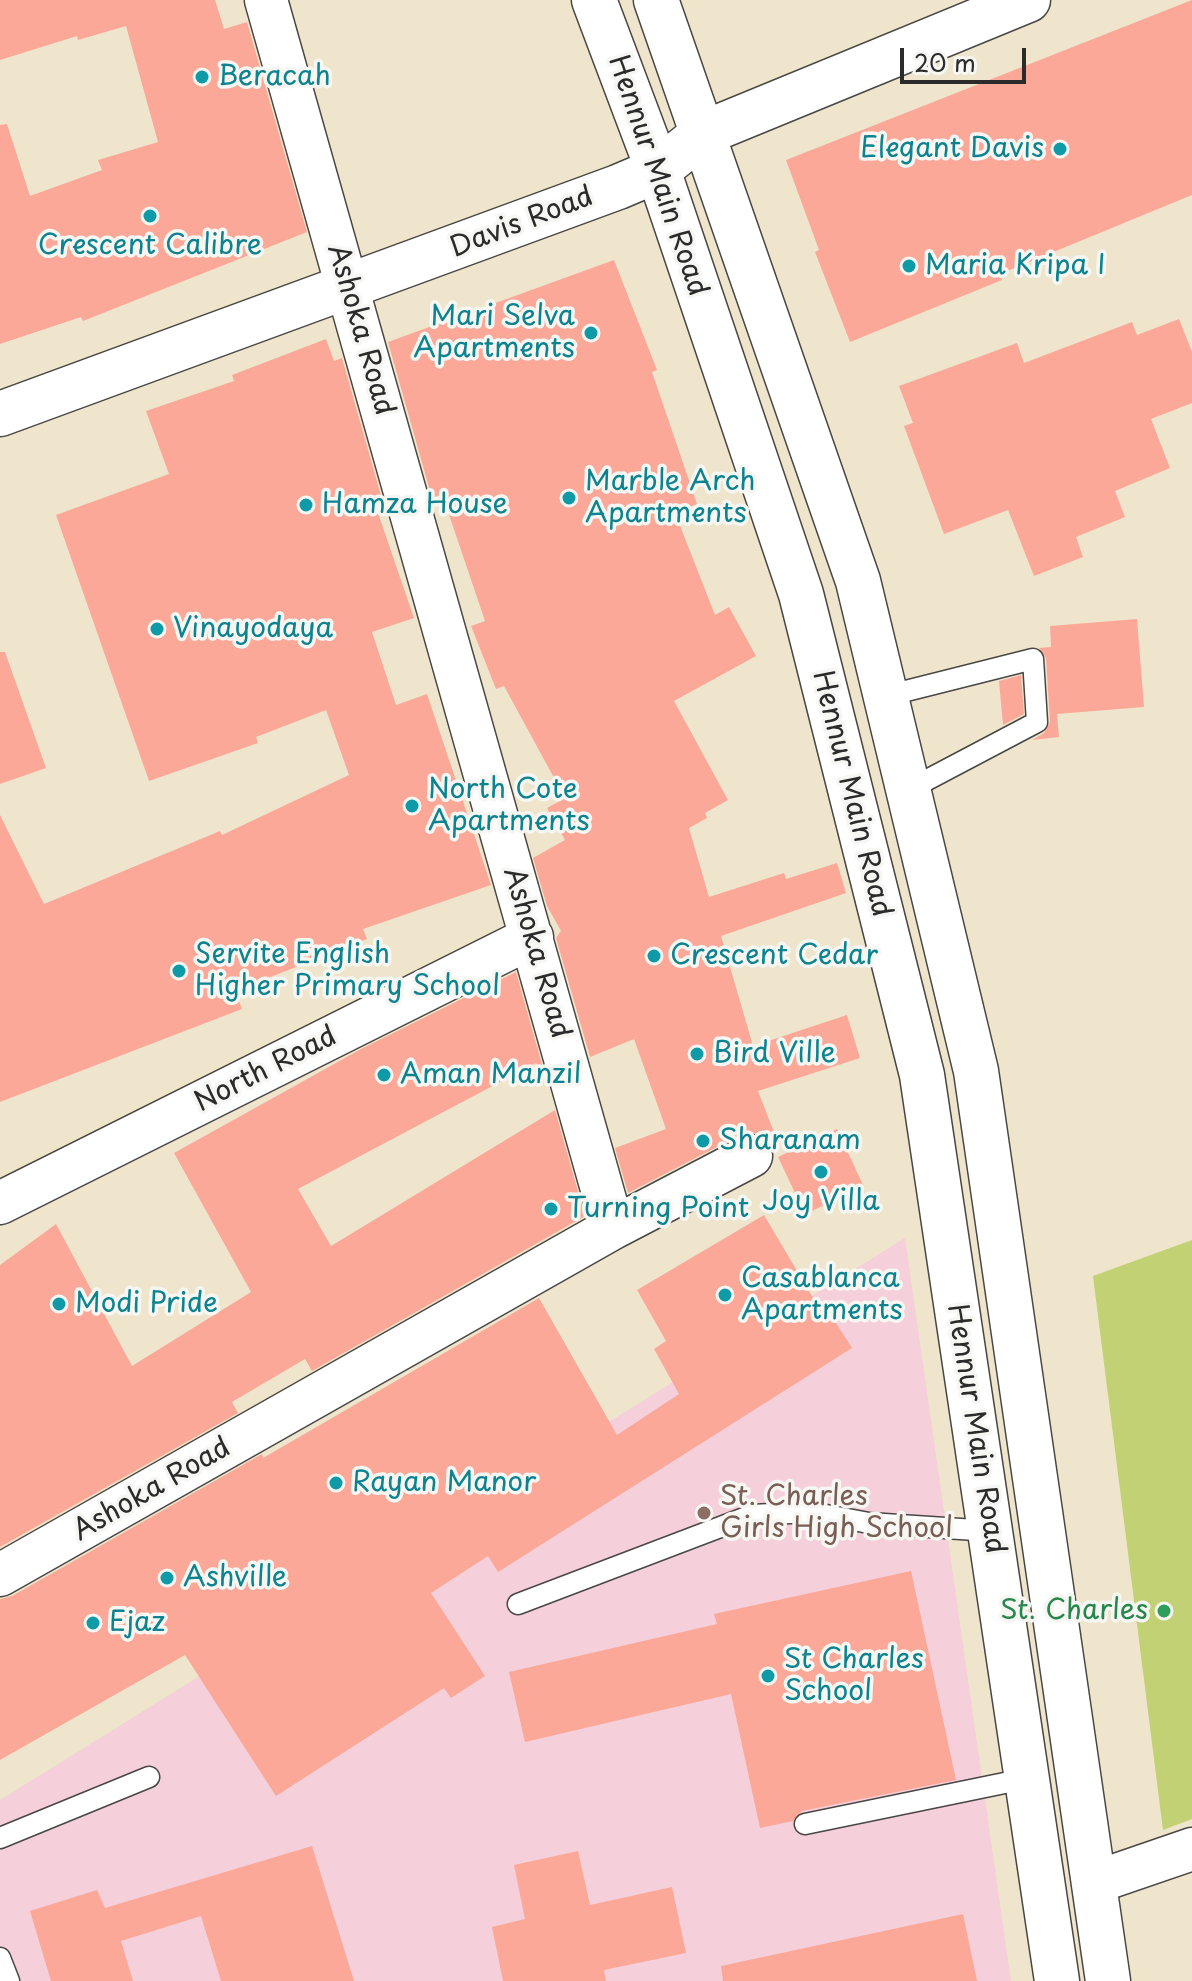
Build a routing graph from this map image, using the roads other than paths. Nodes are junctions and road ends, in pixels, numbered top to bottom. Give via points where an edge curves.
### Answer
1 (266, 0) edge
2 (594, 0) edge
3 (656, 0) edge
4 (1028, 0) edge
5 (704, 133) junction
6 (658, 170) junction
7 (348, 289) junction
8 (0, 414) edge
9 (886, 696) junction
10 (908, 790) junction
11 (532, 937) junction
12 (751, 1156) dead end
13 (0, 1203) edge
14 (613, 1228) junction
15 (991, 1531) junction
16 (0, 1575) edge
17 (518, 1604) dead end
18 (149, 1777) dead end
19 (1029, 1778) junction
20 (805, 1824) dead end
21 (0, 1838) edge
22 (1192, 1849) edge
23 (1098, 1902) junction
24 (0, 1958) edge
25 (1051, 1969) edge
26 (9, 1981) edge
27 (1108, 1981) edge
28 (1125, 1981) edge

1 - 7 street, Ashoka Road
2 - 6 main road, Hennur Main Road
3 - 5 main road, Hennur Main Road
4 - 5 main road, Davis Road
5 - 6 main road, Davis Road
5 - 9 main road, Hennur Main Road via 858,581
6 - 7 main road, Davis Road
6 - 15 main road, Hennur Main Road via 801,594 922,1075
7 - 8 main road, Davis Road
7 - 11 street, Ashoka Road
9 - 10 main road, Hennur Main Road
9 - 10 lane via 1033,659 1037,722
10 - 23 main road, Hennur Main Road via 976,1071
11 - 13 street, North Road
11 - 14 street, Ashoka Road
12 - 14 street
14 - 16 street, Ashoka Road
15 - 17 lane via 869,1523 810,1512 752,1515
15 - 19 main road, Hennur Main Road
18 - 21 lane
19 - 20 lane
19 - 25 main road, Hennur Main Road
22 - 23 street
23 - 27 main road
23 - 28 main road
24 - 26 lane

